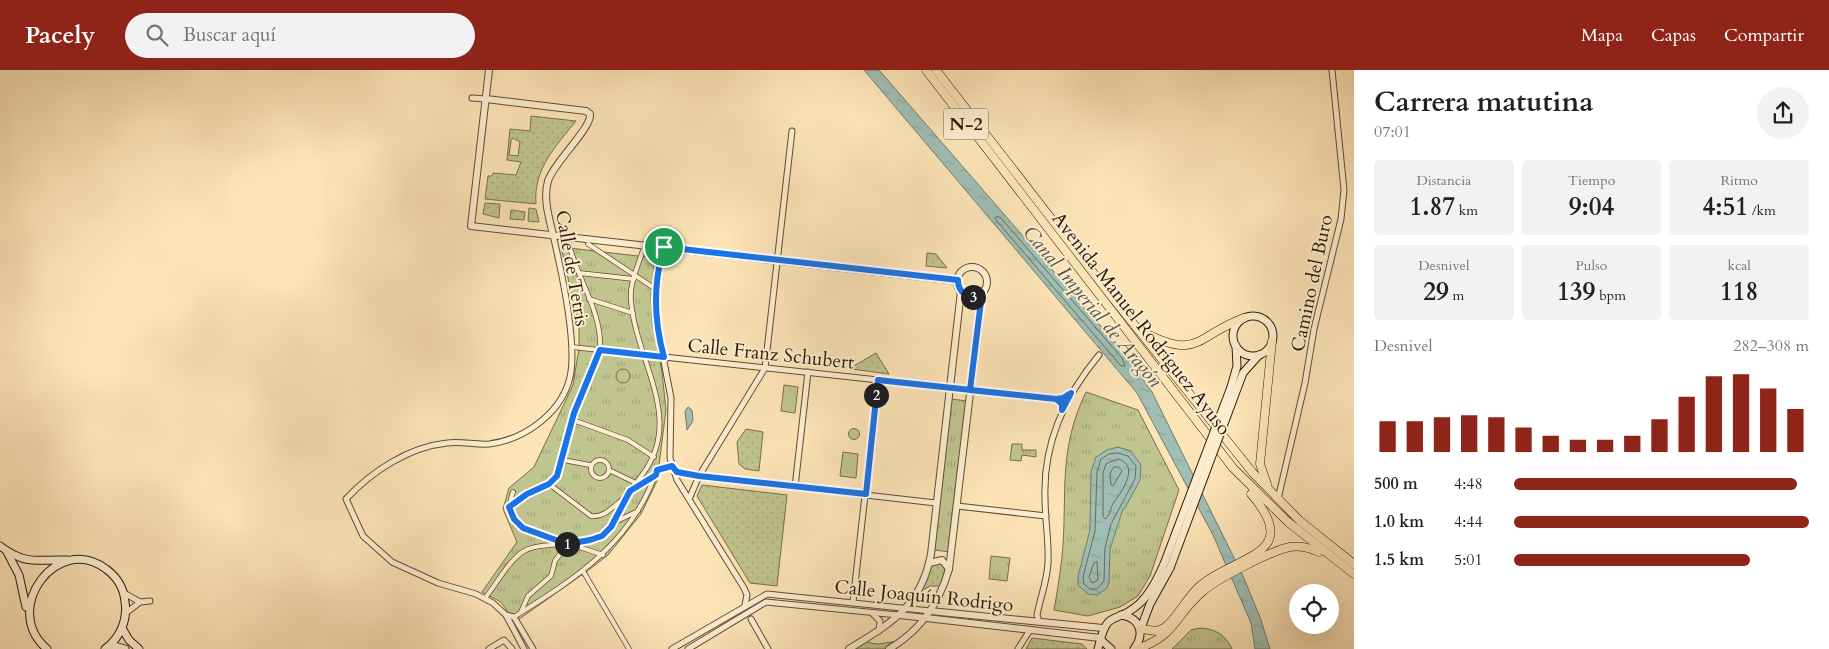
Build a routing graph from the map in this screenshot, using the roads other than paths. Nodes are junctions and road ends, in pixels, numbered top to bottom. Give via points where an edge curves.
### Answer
1 (490, 70) edge
2 (926, 70) edge
3 (936, 70) edge
4 (1332, 70) edge
5 (472, 98) dead end
6 (486, 99) junction
7 (792, 131) dead end
8 (670, 232) dead end
9 (553, 235) junction
10 (567, 236) junction
11 (588, 244) dead end
12 (664, 247) junction
13 (643, 250) dead end
14 (777, 260) junction
15 (579, 273) junction
16 (634, 277) junction
17 (958, 280) junction
18 (657, 287) junction
19 (961, 292) junction
20 (982, 293) junction
21 (588, 299) junction
22 (633, 313) junction
23 (1244, 318) junction
24 (1140, 331) junction
25 (1272, 341) junction
26 (1236, 346) junction
27 (572, 347) junction
28 (600, 350) junction
29 (1260, 354) junction
30 (1099, 355) dead end
31 (644, 356) junction
32 (664, 357) junction
33 (765, 368) junction
34 (808, 372) junction
35 (878, 380) junction
36 (950, 387) junction
37 (1234, 388) junction
38 (970, 390) junction
39 (1071, 393) junction
40 (1058, 400) junction
41 (1062, 410) junction
42 (573, 420) junction
43 (654, 456) junction
44 (563, 460) junction
45 (590, 465) junction
46 (673, 468) junction
47 (1233, 468) junction
48 (610, 471) junction
49 (656, 475) junction
50 (699, 476) junction
51 (636, 482) junction
52 (549, 484) junction
53 (795, 487) junction
54 (630, 491) junction
55 (513, 492) dead end
56 (1271, 492) junction
57 (866, 494) junction
58 (627, 496) junction
59 (690, 497) junction
60 (1278, 500) junction
61 (936, 503) junction
62 (958, 506) junction
63 (509, 507) junction
64 (639, 510) junction
65 (1046, 516) junction
66 (615, 522) junction
67 (567, 544) junction
68 (2, 548) edge
69 (603, 555) junction
70 (1330, 556) junction
71 (67, 560) junction
72 (1253, 560) junction
73 (929, 563) junction
74 (1354, 564) edge
75 (1167, 566) junction
76 (949, 569) junction
77 (582, 571) junction
78 (1354, 574) edge
79 (1204, 586) junction
80 (124, 593) junction
81 (485, 598) junction
82 (150, 601) dead end
83 (140, 602) junction
84 (853, 602) junction
85 (745, 605) junction
86 (906, 608) junction
87 (27, 610) junction
88 (930, 611) junction
89 (521, 612) junction
90 (126, 613) junction
91 (873, 614) junction
92 (506, 615) junction
93 (900, 615) junction
94 (1121, 615) junction
95 (514, 617) junction
96 (925, 618) junction
97 (750, 619) dead end
98 (1039, 622) junction
99 (1143, 627) junction
100 (122, 628) junction
101 (1103, 628) junction
102 (1030, 630) junction
103 (879, 631) junction
104 (1100, 639) junction
105 (108, 647) edge
106 (48, 649) edge
107 (125, 649) edge
108 (139, 649) edge
109 (489, 649) edge
110 (512, 649) edge
111 (524, 649) edge
112 (533, 649) edge
113 (629, 649) edge
114 (672, 649) edge
115 (688, 649) edge
116 (768, 649) edge
117 (849, 649) edge
118 (889, 649) edge
119 (1018, 649) edge
120 (1098, 649) edge
121 (1110, 649) edge
122 (1136, 649) edge

1 - 6 street
2 - 47 highway, Avenida Manuel Rodríguez Ayuso / N-2
3 - 24 highway, Avenida Manuel Rodríguez Ayuso / N-2
4 - 60 street, Camino del Buro via 1344,190 1341,219
5 - 6 street
6 - 9 street via 471,226
6 - 9 street, Calle de Tetris via 586,111 590,116 549,178 546,201
7 - 14 street
8 - 12 street
9 - 10 street
9 - 27 street, Calle de Tetris
10 - 12 street
10 - 15 street
11 - 16 street
12 - 14 street
12 - 18 street
13 - 16 street
14 - 17 street
14 - 33 street
15 - 16 street
15 - 21 street
16 - 18 street
16 - 22 street via 631,294
17 - 19 street
17 - 20 street via 965,270 978,269 987,280
18 - 32 street via 657,322
19 - 20 street via 971,297
19 - 36 street
20 - 38 street
21 - 22 street
21 - 28 street via 600,331
22 - 31 street
23 - 24 highway via 1184,347 1170,345
23 - 25 main road via 1255,316 1265,321 1272,330
23 - 26 main road via 1234,329
24 - 56 highway, Avenida Manuel Rodríguez Ayuso / N-2
25 - 29 main road
25 - 56 highway via 1260,464
26 - 29 main road via 1249,356
26 - 37 main road
27 - 28 street, Calle Franz Schubert
27 - 81 street, Calle de Tetris via 569,381 543,422 490,444 448,443 405,456 369,477 346,499 364,536 392,562 438,583
28 - 31 street, Calle Franz Schubert
28 - 42 street
29 - 37 main road
30 - 39 street
31 - 32 street, Calle Franz Schubert
31 - 43 street via 660,416
32 - 33 street, Calle Franz Schubert
32 - 46 street via 671,398
33 - 34 street, Calle Franz Schubert
33 - 50 street
34 - 35 street, Calle Franz Schubert
34 - 53 street
35 - 36 street, Calle Franz Schubert
35 - 57 street
36 - 38 street, Calle Franz Schubert
36 - 61 street
37 - 75 main road, bridge
38 - 40 street, Calle Franz Schubert
38 - 62 street
39 - 40 street, Calle Franz Schubert
39 - 41 street
40 - 41 street
41 - 65 street via 1045,470
42 - 43 street via 628,440
42 - 44 street
43 - 51 street
44 - 45 street
44 - 52 street via 557,476
45 - 48 street via 595,459 603,458 610,464
45 - 48 street via 590,474 597,479 605,478
46 - 49 street via 657,470
46 - 50 street
46 - 59 street via 685,494
47 - 70 highway, Avenida Manuel Rodríguez Ayuso / N-2 via 1288,522
47 - 72 highway via 1269,518 1268,542
48 - 51 street
49 - 54 street
49 - 64 street
50 - 53 street
50 - 59 street
51 - 54 street
52 - 58 street via 591,516 600,516
52 - 63 street
53 - 57 street
54 - 58 street
55 - 63 street
56 - 60 highway, Avenida Manuel Rodríguez Ayuso / N-2
57 - 61 street
57 - 84 street
58 - 66 street
59 - 85 street via 744,588 747,595
60 - 74 highway, Avenida Manuel Rodríguez Ayuso / N-2
61 - 73 street
62 - 65 street
62 - 76 street
63 - 67 street via 523,528
64 - 66 street
64 - 69 street
65 - 98 street via 1048,564 1037,615
66 - 67 street via 597,538
67 - 69 street
67 - 81 street via 525,550
67 - 89 street via 555,560 551,576 528,596
68 - 71 main road via 34,562
68 - 87 main road via 19,575
69 - 77 street
70 - 72 highway via 1297,546
70 - 78 highway, Avenida Manuel Rodríguez Ayuso / N-2
71 - 80 main road via 98,564 115,578
71 - 87 main road via 48,571 38,582
72 - 79 highway
73 - 76 street via 942,560
73 - 86 street via 923,582
75 - 94 main road via 1143,600
75 - 99 main road
76 - 88 street via 942,591
77 - 89 street
77 - 113 street
79 - 99 highway via 1166,627 1157,631
79 - 122 highway via 1167,633
80 - 83 street
80 - 90 main road
81 - 92 street
82 - 83 street
83 - 90 street
84 - 85 street, Calle Joaquín Rodrigo via 772,593
84 - 86 street, Calle Joaquín Rodrigo
85 - 114 street, Calle Joaquín Rodrigo
86 - 88 street, Calle Joaquín Rodrigo
86 - 93 street
87 - 106 main road via 33,632
88 - 96 street
88 - 98 street, Calle Joaquín Rodrigo
89 - 95 street
90 - 100 main road
91 - 93 street, Calle Joaquín Rodrigo
91 - 103 street, Calle Joaquín Rodrigo via 880,622
91 - 115 street, Calle Joaquín Rodrigo via 764,603
92 - 95 street
92 - 111 street
93 - 96 street, Calle Joaquín Rodrigo
93 - 103 street
94 - 99 main road via 1132,618
94 - 101 main road via 1110,619
95 - 112 street
96 - 102 street, Calle Joaquín Rodrigo
96 - 118 street via 907,638
97 - 116 street
98 - 101 street, Calle Joaquín Rodrigo
99 - 122 main road
100 - 105 main road
100 - 108 main road
101 - 104 main road
102 - 104 street, Calle Joaquín Rodrigo
102 - 119 street
103 - 117 street
104 - 120 main road
104 - 121 main road
105 - 107 main road
109 - 110 street via 504,640

